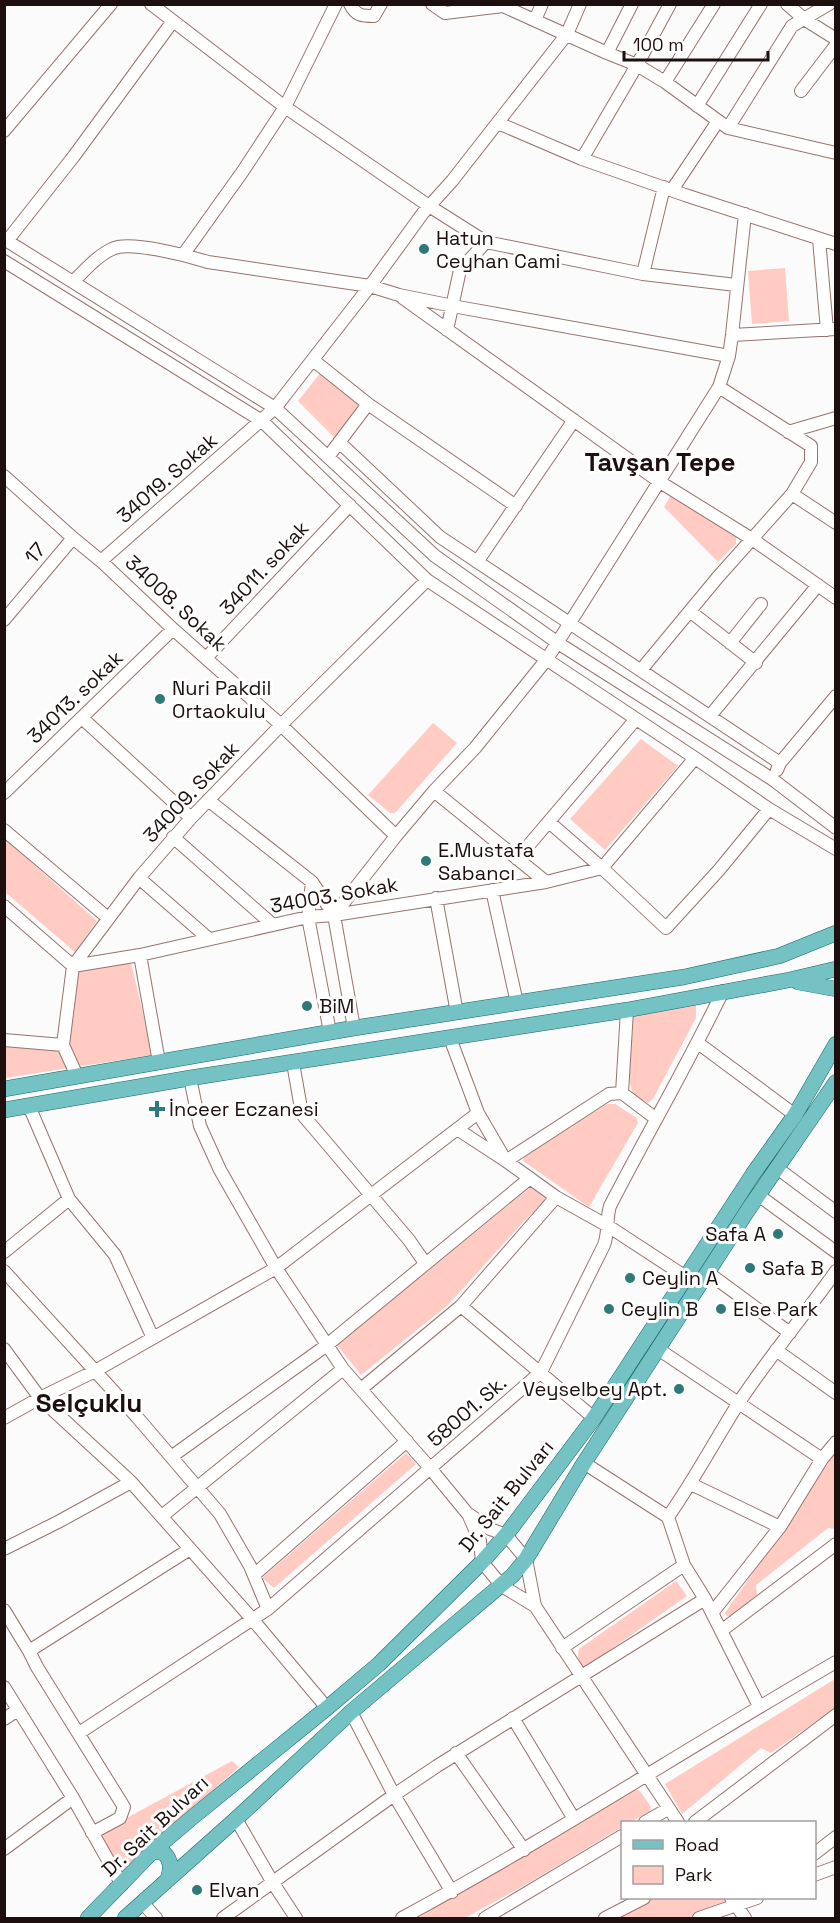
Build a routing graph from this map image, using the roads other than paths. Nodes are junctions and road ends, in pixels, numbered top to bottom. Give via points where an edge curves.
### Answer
1 (111, 4) edge
2 (151, 4) edge
3 (336, 4) edge
4 (350, 4) edge
5 (381, 4) edge
6 (432, 4) edge
7 (542, 4) edge
8 (580, 4) edge
9 (632, 4) edge
10 (670, 4) edge
11 (714, 4) edge
12 (761, 4) edge
13 (787, 4) edge
14 (829, 4) edge
15 (503, 5) edge
16 (804, 19) junction
17 (536, 20) junction
18 (173, 21) junction
19 (567, 34) junction
20 (836, 39) edge
21 (836, 45) edge
22 (607, 53) junction
23 (637, 65) junction
24 (665, 82) junction
25 (801, 91) dead end
26 (697, 106) junction
27 (285, 107) junction
28 (498, 123) junction
29 (723, 124) junction
30 (4, 131) edge
31 (836, 153) edge
32 (582, 159) junction
33 (668, 189) junction
34 (429, 207) junction
35 (745, 214) junction
36 (819, 239) junction
37 (6, 240) edge
38 (486, 242) junction
39 (836, 243) edge
40 (183, 255) junction
41 (4, 261) edge
42 (644, 274) junction
43 (73, 282) junction
44 (736, 285) junction
45 (370, 286) junction
46 (399, 295) junction
47 (452, 306) junction
48 (831, 329) edge
49 (447, 330) junction
50 (732, 335) junction
51 (729, 356) junction
52 (313, 360) junction
53 (719, 387) junction
54 (368, 404) junction
55 (276, 408) junction
56 (836, 418) edge
57 (574, 420) junction
58 (260, 423) junction
59 (788, 432) junction
60 (339, 442) junction
61 (328, 457) junction
62 (4, 477) edge
63 (660, 482) junction
64 (792, 494) junction
65 (350, 505) junction
66 (516, 506) junction
67 (836, 523) edge
68 (73, 538) junction
69 (752, 539) junction
70 (101, 561) junction
71 (477, 562) junction
72 (427, 580) junction
73 (818, 585) junction
74 (836, 598) edge
75 (761, 604) dead end
76 (691, 612) junction
77 (4, 620) edge
78 (570, 625) junction
79 (173, 629) junction
80 (558, 643) junction
81 (730, 643) junction
82 (206, 658) junction
83 (547, 659) junction
84 (756, 663) junction
85 (641, 670) junction
86 (836, 696) edge
87 (710, 716) junction
88 (82, 718) junction
89 (636, 719) junction
90 (281, 725) junction
91 (695, 758) junction
92 (780, 763) junction
93 (772, 779) junction
94 (434, 791) junction
95 (4, 793) edge
96 (208, 800) junction
97 (770, 809) junction
98 (192, 818) junction
99 (549, 822) junction
100 (836, 828) edge
101 (4, 830) edge
102 (396, 836) junction
103 (174, 837) junction
104 (836, 849) edge
105 (518, 859) junction
106 (602, 868) junction
107 (139, 878) junction
108 (312, 882) junction
109 (546, 882) junction
110 (492, 890) junction
111 (436, 898) junction
112 (4, 906) edge
113 (333, 915) junction
114 (308, 917) junction
115 (108, 918) junction
116 (273, 925) junction
117 (836, 933) edge
118 (209, 939) junction
119 (140, 955) junction
120 (73, 966) junction
121 (836, 969) edge
122 (789, 980) junction
123 (836, 989) edge
124 (723, 991) junction
125 (517, 1003) junction
126 (627, 1010) junction
127 (457, 1013) junction
128 (354, 1028) junction
129 (330, 1032) junction
130 (450, 1038) junction
131 (4, 1041) edge
132 (698, 1043) junction
133 (836, 1044) edge
134 (63, 1045) junction
135 (159, 1062) junction
136 (293, 1063) junction
137 (77, 1076) junction
138 (190, 1078) junction
139 (834, 1088) edge
140 (4, 1089) edge
141 (622, 1093) junction
142 (29, 1106) junction
143 (4, 1110) edge
144 (478, 1113) junction
145 (795, 1115) junction
146 (655, 1118) junction
147 (457, 1129) junction
148 (506, 1161) junction
149 (777, 1168) junction
150 (530, 1178) junction
151 (758, 1195) junction
152 (371, 1196) junction
153 (556, 1197) junction
154 (69, 1199) junction
155 (836, 1212) edge
156 (608, 1226) junction
157 (4, 1252) edge
158 (836, 1252) edge
159 (425, 1263) junction
160 (276, 1268) junction
161 (4, 1271) edge
162 (836, 1271) edge
163 (707, 1272) junction
164 (686, 1276) junction
165 (831, 1288) edge
166 (461, 1306) junction
167 (790, 1333) junction
168 (153, 1338) junction
169 (327, 1345) junction
170 (4, 1349) edge
171 (658, 1349) junction
172 (776, 1350) junction
173 (343, 1369) junction
174 (95, 1371) junction
175 (541, 1372) junction
176 (361, 1389) junction
177 (836, 1393) edge
178 (39, 1398) junction
179 (739, 1403) junction
180 (4, 1418) edge
181 (594, 1418) junction
182 (407, 1441) junction
183 (836, 1442) edge
184 (171, 1457) junction
185 (822, 1459) junction
186 (584, 1463) junction
187 (430, 1468) junction
188 (131, 1482) junction
189 (691, 1484) junction
190 (198, 1488) junction
191 (468, 1513) junction
192 (162, 1516) junction
193 (668, 1516) junction
194 (780, 1527) junction
195 (506, 1535) junction
196 (836, 1544) edge
197 (4, 1549) edge
198 (190, 1549) junction
199 (525, 1559) junction
200 (482, 1562) junction
201 (684, 1565) junction
202 (254, 1575) junction
203 (502, 1586) junction
204 (705, 1599) junction
205 (535, 1606) junction
206 (268, 1609) junction
207 (4, 1610) edge
208 (712, 1613) junction
209 (253, 1620) junction
210 (721, 1631) junction
211 (562, 1648) junction
212 (29, 1651) junction
213 (836, 1662) edge
214 (581, 1676) junction
215 (4, 1687) edge
216 (759, 1706) junction
217 (327, 1708) junction
218 (18, 1710) junction
219 (351, 1712) junction
220 (836, 1715) edge
221 (513, 1718) junction
222 (4, 1719) edge
223 (79, 1733) junction
224 (456, 1754) junction
225 (646, 1776) junction
226 (394, 1794) junction
227 (73, 1798) junction
228 (668, 1809) junction
229 (236, 1819) junction
230 (574, 1819) junction
231 (647, 1821) edge
232 (677, 1821) edge
233 (696, 1821) edge
234 (92, 1833) junction
235 (621, 1837) edge
236 (836, 1837) edge
237 (4, 1849) edge
238 (524, 1850) junction
239 (153, 1851) junction
240 (816, 1852) edge
241 (836, 1867) edge
242 (816, 1874) edge
243 (168, 1879) junction
244 (273, 1882) junction
245 (122, 1885) junction
246 (452, 1892) junction
247 (642, 1899) edge
248 (749, 1899) edge
249 (733, 1901) edge
250 (142, 1902) junction
251 (88, 1918) edge
252 (125, 1918) edge
253 (156, 1918) edge
254 (223, 1918) edge
255 (296, 1918) edge
256 (402, 1918) edge
257 (490, 1918) edge
258 (605, 1918) edge
259 (699, 1918) edge
260 (745, 1918) edge

1 - 30 street
2 - 18 street
3 - 27 street
4 - 5 street via 360,16 374,16
6 - 15 street via 446,12
7 - 17 street
8 - 19 street, 34019. Sokak
9 - 22 street
10 - 23 street
11 - 24 street
12 - 26 street
13 - 16 street
14 - 16 street
15 - 17 street
16 - 20 street
16 - 29 street via 792,26
17 - 19 street
18 - 27 street
18 - 37 street via 74,156
19 - 22 street
19 - 28 street, 34019. Sokak
21 - 25 street
22 - 23 street
23 - 24 street
23 - 32 street
24 - 26 street
26 - 29 street
27 - 34 street
27 - 40 street
28 - 32 street
28 - 34 street, 34019. Sokak
29 - 31 street
29 - 33 street
32 - 33 street
33 - 35 street
33 - 42 street
34 - 38 street
34 - 45 street, 34019. Sokak
35 - 36 street
35 - 44 street
36 - 39 street
36 - 48 street
37 - 43 street
38 - 42 street
38 - 47 street via 460,270
40 - 43 street via 114,247
40 - 45 street
41 - 58 street
42 - 44 street
43 - 55 street
44 - 50 street
45 - 46 street
45 - 52 street, 34019. Sokak
46 - 47 street
46 - 49 street
47 - 49 street
47 - 51 street
48 - 50 street
49 - 57 street
50 - 51 street
51 - 53 street
52 - 54 street
52 - 55 street, 34019. Sokak
53 - 59 street
53 - 63 street
54 - 60 street
54 - 66 street
55 - 58 street, 34019. Sokak
55 - 61 street
56 - 59 street
57 - 63 street
57 - 66 street
58 - 65 street
58 - 70 street, 34019. Sokak
59 - 64 street via 811,446 811,462
60 - 61 street
60 - 71 street via 440,537
61 - 80 street via 435,556
62 - 68 street, 34008. Sokak
63 - 69 street
63 - 78 street
64 - 67 street
64 - 69 street
65 - 72 street
65 - 82 street, 34011. sokak
66 - 71 street
68 - 70 street, 34008. Sokak
68 - 77 street, 17
69 - 73 street
69 - 76 street
70 - 79 street, 34008. Sokak
71 - 78 street
72 - 83 street
72 - 90 street, 34009. Sokak
73 - 74 street
73 - 84 street
75 - 81 street
76 - 81 street
76 - 85 street
78 - 80 street
78 - 85 street
79 - 82 street, 34008. Sokak
79 - 88 street, 34013. sokak
80 - 83 street
80 - 93 street
81 - 84 street
82 - 90 street, 34008. Sokak
83 - 89 street
83 - 94 street via 475,748
84 - 87 street
85 - 87 street
86 - 92 street
87 - 92 street
88 - 95 street, 34013. sokak
88 - 98 street
89 - 91 street
89 - 99 street
90 - 96 street, 34009. Sokak
90 - 102 street, 34008. Sokak
91 - 97 street
91 - 106 street
92 - 93 street
93 - 100 street
94 - 102 street
94 - 105 street
96 - 98 street, 34009. Sokak
96 - 108 street
97 - 104 street
97 - 106 street via 666,928
98 - 103 street, 34009. Sokak
99 - 105 street
99 - 106 street
101 - 115 street
102 - 113 street
103 - 107 street, 34009. Sokak
103 - 116 street
105 - 109 street
106 - 109 street, 34003. Sokak
107 - 115 street, 34009. Sokak
107 - 118 street
108 - 113 street
108 - 114 street
109 - 110 street, 34003. Sokak
110 - 111 street, 34003. Sokak
110 - 125 street
111 - 113 street, 34003. Sokak
111 - 127 street
112 - 120 street
113 - 114 street, 34003. Sokak
113 - 128 street
114 - 116 street, 34003. Sokak
114 - 129 street
115 - 120 street, 34009. Sokak
116 - 118 street, 34003. Sokak
117 - 125 main road via 779,956 684,977
118 - 119 street, 34003. Sokak
119 - 120 street, 34003. Sokak
119 - 135 street
120 - 134 street
121 - 122 main road
122 - 123 main road
122 - 124 main road
124 - 126 main road
124 - 132 street, 58001. Sk.
125 - 127 main road
126 - 130 main road
126 - 141 street
127 - 128 main road
128 - 129 main road
129 - 135 main road
130 - 136 main road
130 - 144 street
131 - 134 street
132 - 145 street
132 - 146 street, 58001. Sk.
133 - 145 main road, Dr. Sait Bulvarı
134 - 137 street
135 - 137 main road
136 - 138 main road
136 - 152 street via 303,1114
137 - 140 main road
138 - 142 main road
138 - 160 street via 200,1126 220,1170
139 - 149 main road, Dr. Sait Bulvarı
141 - 146 street
141 - 148 street via 609,1094
142 - 143 main road
142 - 154 street
144 - 147 street
144 - 148 street
145 - 164 main road, Dr. Sait Bulvarı
146 - 156 street, 58001. Sk. via 610,1206
147 - 148 street
147 - 152 street
148 - 150 street
149 - 151 main road, Dr. Sait Bulvarı
149 - 155 street
150 - 153 street
150 - 159 street
151 - 158 street
151 - 163 main road, Dr. Sait Bulvarı
152 - 159 street
152 - 160 street
153 - 156 street
153 - 166 street
154 - 157 street
154 - 168 street via 115,1255
156 - 164 street
156 - 175 street, 58001. Sk. via 604,1245
159 - 169 street
160 - 168 street
160 - 169 street
161 - 174 street
162 - 165 street
163 - 167 street
163 - 171 main road, Dr. Sait Bulvarı
164 - 181 main road, Dr. Sait Bulvarı
165 - 167 street
166 - 175 street
166 - 176 street
167 - 172 street
168 - 174 street
169 - 173 street
169 - 184 street
170 - 178 street
171 - 179 street
171 - 186 main road, Dr. Sait Bulvarı
172 - 177 street
172 - 179 street
173 - 176 street
173 - 190 street
174 - 178 street
174 - 184 street
175 - 181 street
175 - 187 street, 58001. Sk.
176 - 182 street
178 - 180 street
178 - 188 street
179 - 185 street
179 - 189 street
181 - 195 main road, Dr. Sait Bulvarı
182 - 187 street
182 - 202 street
183 - 185 street
184 - 190 street
185 - 194 street
186 - 193 street
186 - 199 main road, Dr. Sait Bulvarı
187 - 191 street
187 - 206 street, 58001. Sk.
188 - 192 street
188 - 197 street
189 - 193 street
189 - 194 street
190 - 192 street
190 - 202 street via 219,1514
191 - 195 street
191 - 200 street via 480,1541
192 - 198 street
193 - 201 street
194 - 208 street
195 - 199 street
195 - 200 main road, Dr. Sait Bulvarı
196 - 210 street
198 - 209 street
198 - 212 street
199 - 203 main road, Dr. Sait Bulvarı
199 - 205 street
200 - 203 street
200 - 217 main road, Dr. Sait Bulvarı via 379,1664
201 - 204 street
201 - 211 street
202 - 206 street
203 - 205 street
203 - 219 main road, Dr. Sait Bulvarı
204 - 208 street
204 - 214 street
205 - 211 street
206 - 209 street, 58001. Sk.
207 - 212 street
208 - 210 street
209 - 217 street
209 - 223 street, 58001. Sk.
210 - 216 street
211 - 214 street
212 - 223 street
213 - 216 street
214 - 221 street
214 - 225 street
215 - 218 street
216 - 225 street
217 - 239 main road, Dr. Sait Bulvarı
218 - 222 street
218 - 227 street
219 - 226 street
219 - 229 main road, Dr. Sait Bulvarı
220 - 233 street
221 - 224 street
221 - 230 street
223 - 234 street via 124,1807 120,1818
224 - 226 street
224 - 238 street
225 - 228 street
225 - 230 street
226 - 244 street
226 - 246 street
227 - 234 street
227 - 237 street
228 - 231 street
228 - 232 street
229 - 243 main road, Dr. Sait Bulvarı
229 - 244 street
230 - 238 street
234 - 245 street
235 - 257 street
236 - 240 street
238 - 246 street
239 - 243 main road via 164,1853 170,1861
239 - 245 main road, Dr. Sait Bulvarı
241 - 242 street
243 - 250 main road, Dr. Sait Bulvarı
244 - 254 street
244 - 255 street
245 - 251 main road, Dr. Sait Bulvarı
246 - 256 street
247 - 258 street
248 - 249 street
249 - 259 street
249 - 260 street
250 - 252 main road, Dr. Sait Bulvarı
250 - 253 street

